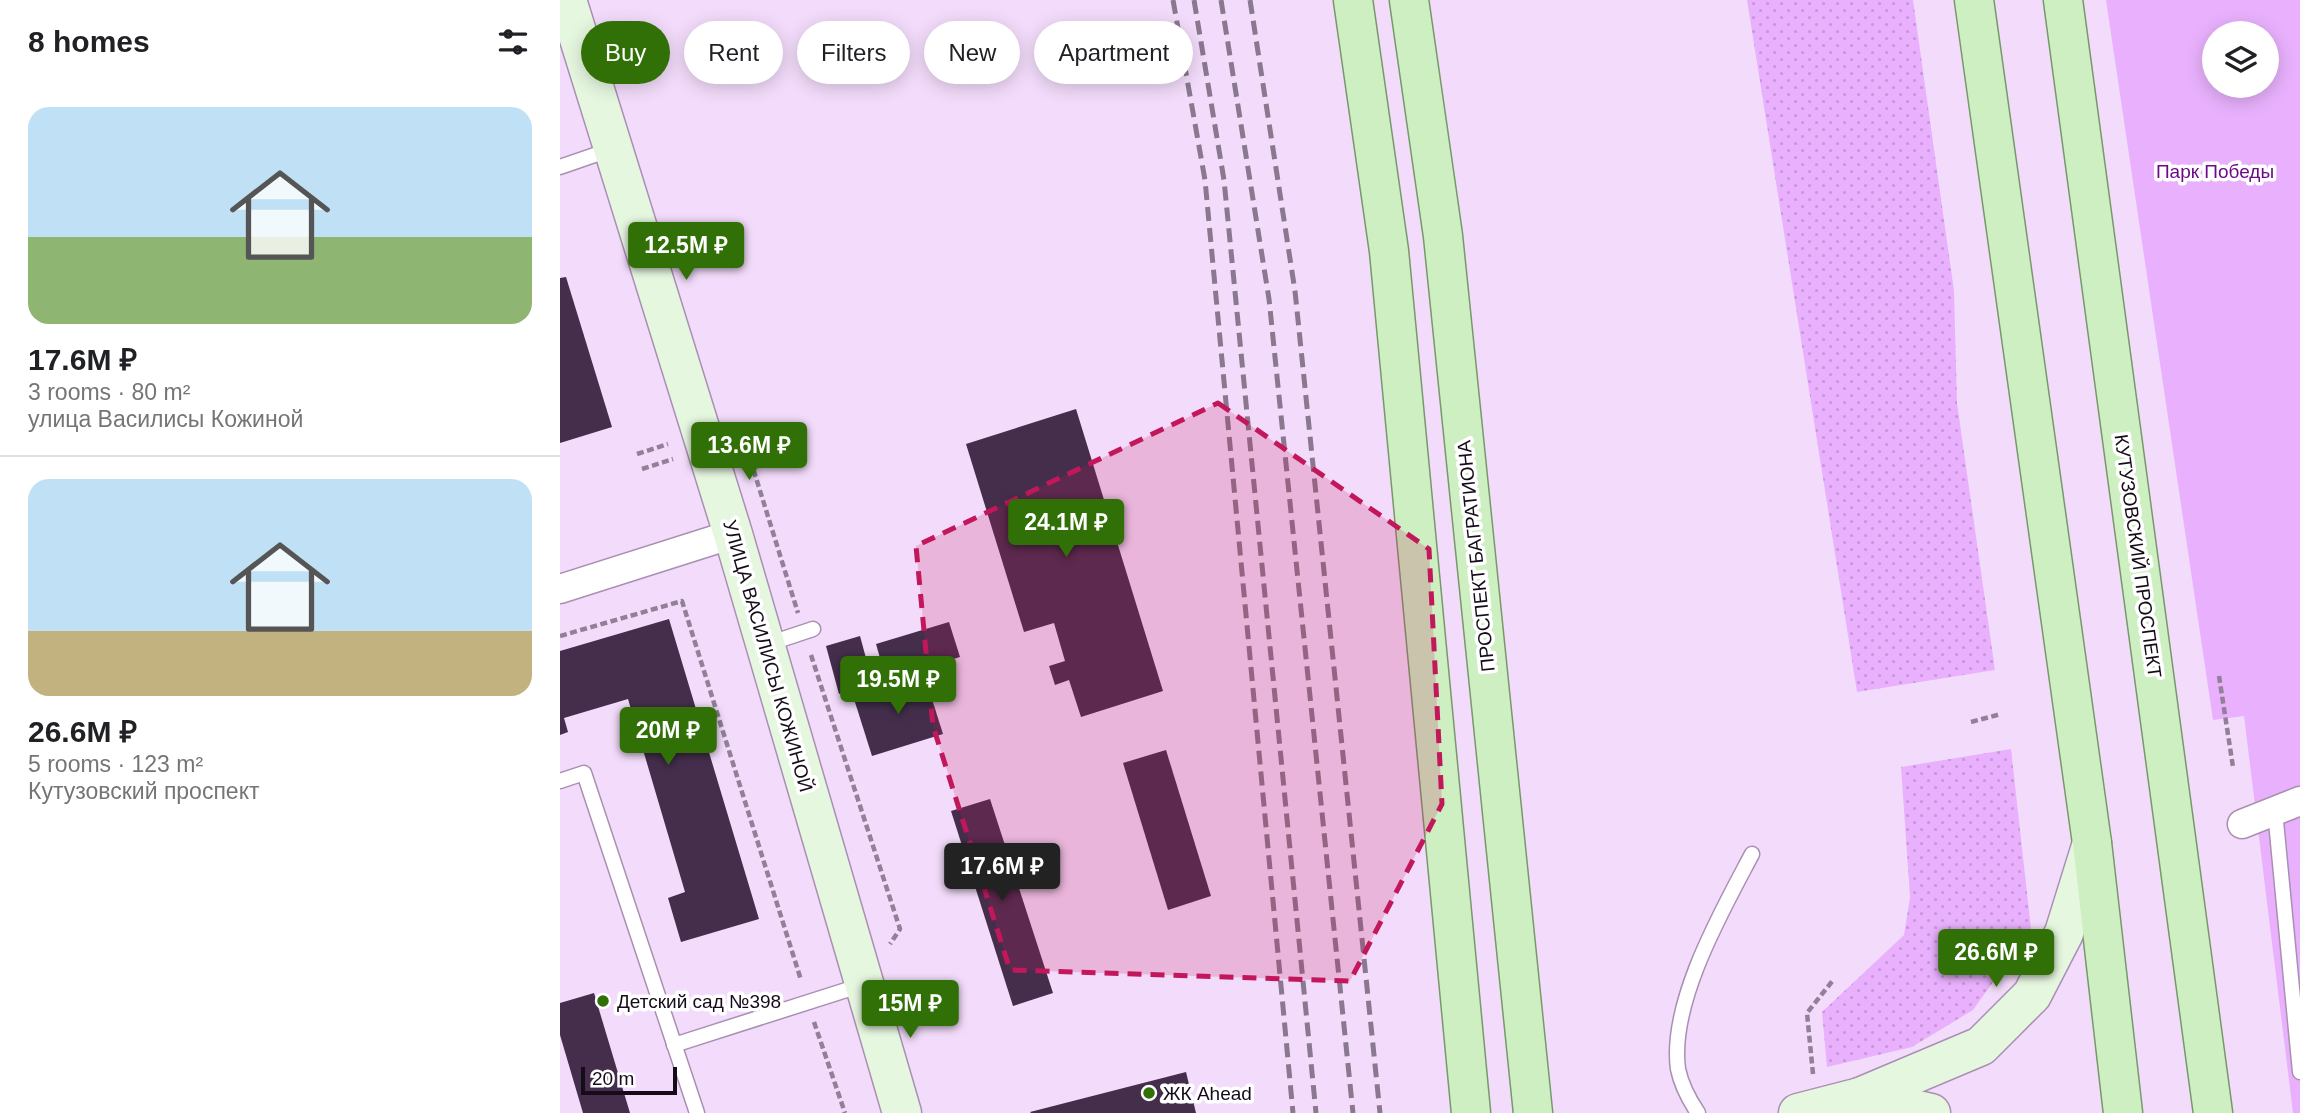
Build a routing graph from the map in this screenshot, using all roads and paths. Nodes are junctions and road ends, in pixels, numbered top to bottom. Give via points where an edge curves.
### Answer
1 (567, 0) edge
2 (1353, 0) edge
3 (1409, 0) edge
4 (1974, 0) edge
5 (2063, 0) edge
6 (614, 149) junction
7 (560, 167) edge
8 (743, 436) dead end
9 (668, 444) dead end
10 (637, 454) dead end
11 (733, 534) junction
12 (560, 589) edge
13 (809, 631) junction
14 (560, 636) edge
15 (765, 645) junction
16 (2219, 676) dead end
17 (2001, 714) dead end
18 (1971, 722) dead end
19 (2233, 767) dead end
20 (560, 781) edge
21 (2288, 806) edge
22 (2242, 824) dead end
23 (2092, 843) junction
24 (1752, 853) dead end
25 (900, 929) dead end
26 (1834, 979) dead end
27 (862, 985) junction
28 (808, 1001) junction
29 (674, 1045) junction
30 (2300, 1072) edge
31 (1806, 1097) edge
32 (1860, 1097) junction
33 (696, 1113) edge
34 (845, 1113) edge
35 (902, 1113) edge
36 (1471, 1113) edge
37 (1533, 1113) edge
38 (1698, 1113) edge
39 (1931, 1113) edge
40 (2123, 1113) edge
41 (2213, 1113) edge

1 - 6 street, УЛИЦА ВАСИЛИСЫ КОЖИНОЙ
2 - 36 main road via 1389,251
3 - 37 main road, ПРОСПЕКТ БАГРАТИОНА via 1443,236
4 - 23 main road
5 - 41 main road, КУТУЗОВСКИЙ ПРОСПЕКТ
6 - 7 lane
6 - 11 street, УЛИЦА ВАСИЛИСЫ КОЖИНОЙ
8 - 13 path
9 - 10 path
11 - 12 street
11 - 15 street, УЛИЦА ВАСИЛИСЫ КОЖИНОЙ
13 - 15 lane
13 - 25 path
14 - 28 path via 682,601
15 - 27 street, УЛИЦА ВАСИЛИСЫ КОЖИНОЙ
16 - 19 path
17 - 18 path
20 - 29 lane via 584,773
21 - 22 street
21 - 30 lane
23 - 32 street via 2064,933 2032,995 1981,1046
23 - 40 main road
24 - 38 lane via 1700,954 1678,1036 1678,1071
26 - 31 path via 1807,1013
27 - 28 lane
27 - 35 street, УЛИЦА ВАСИЛИСЫ КОЖИНОЙ
28 - 29 lane
28 - 34 path
29 - 33 lane
31 - 32 street
32 - 39 street

